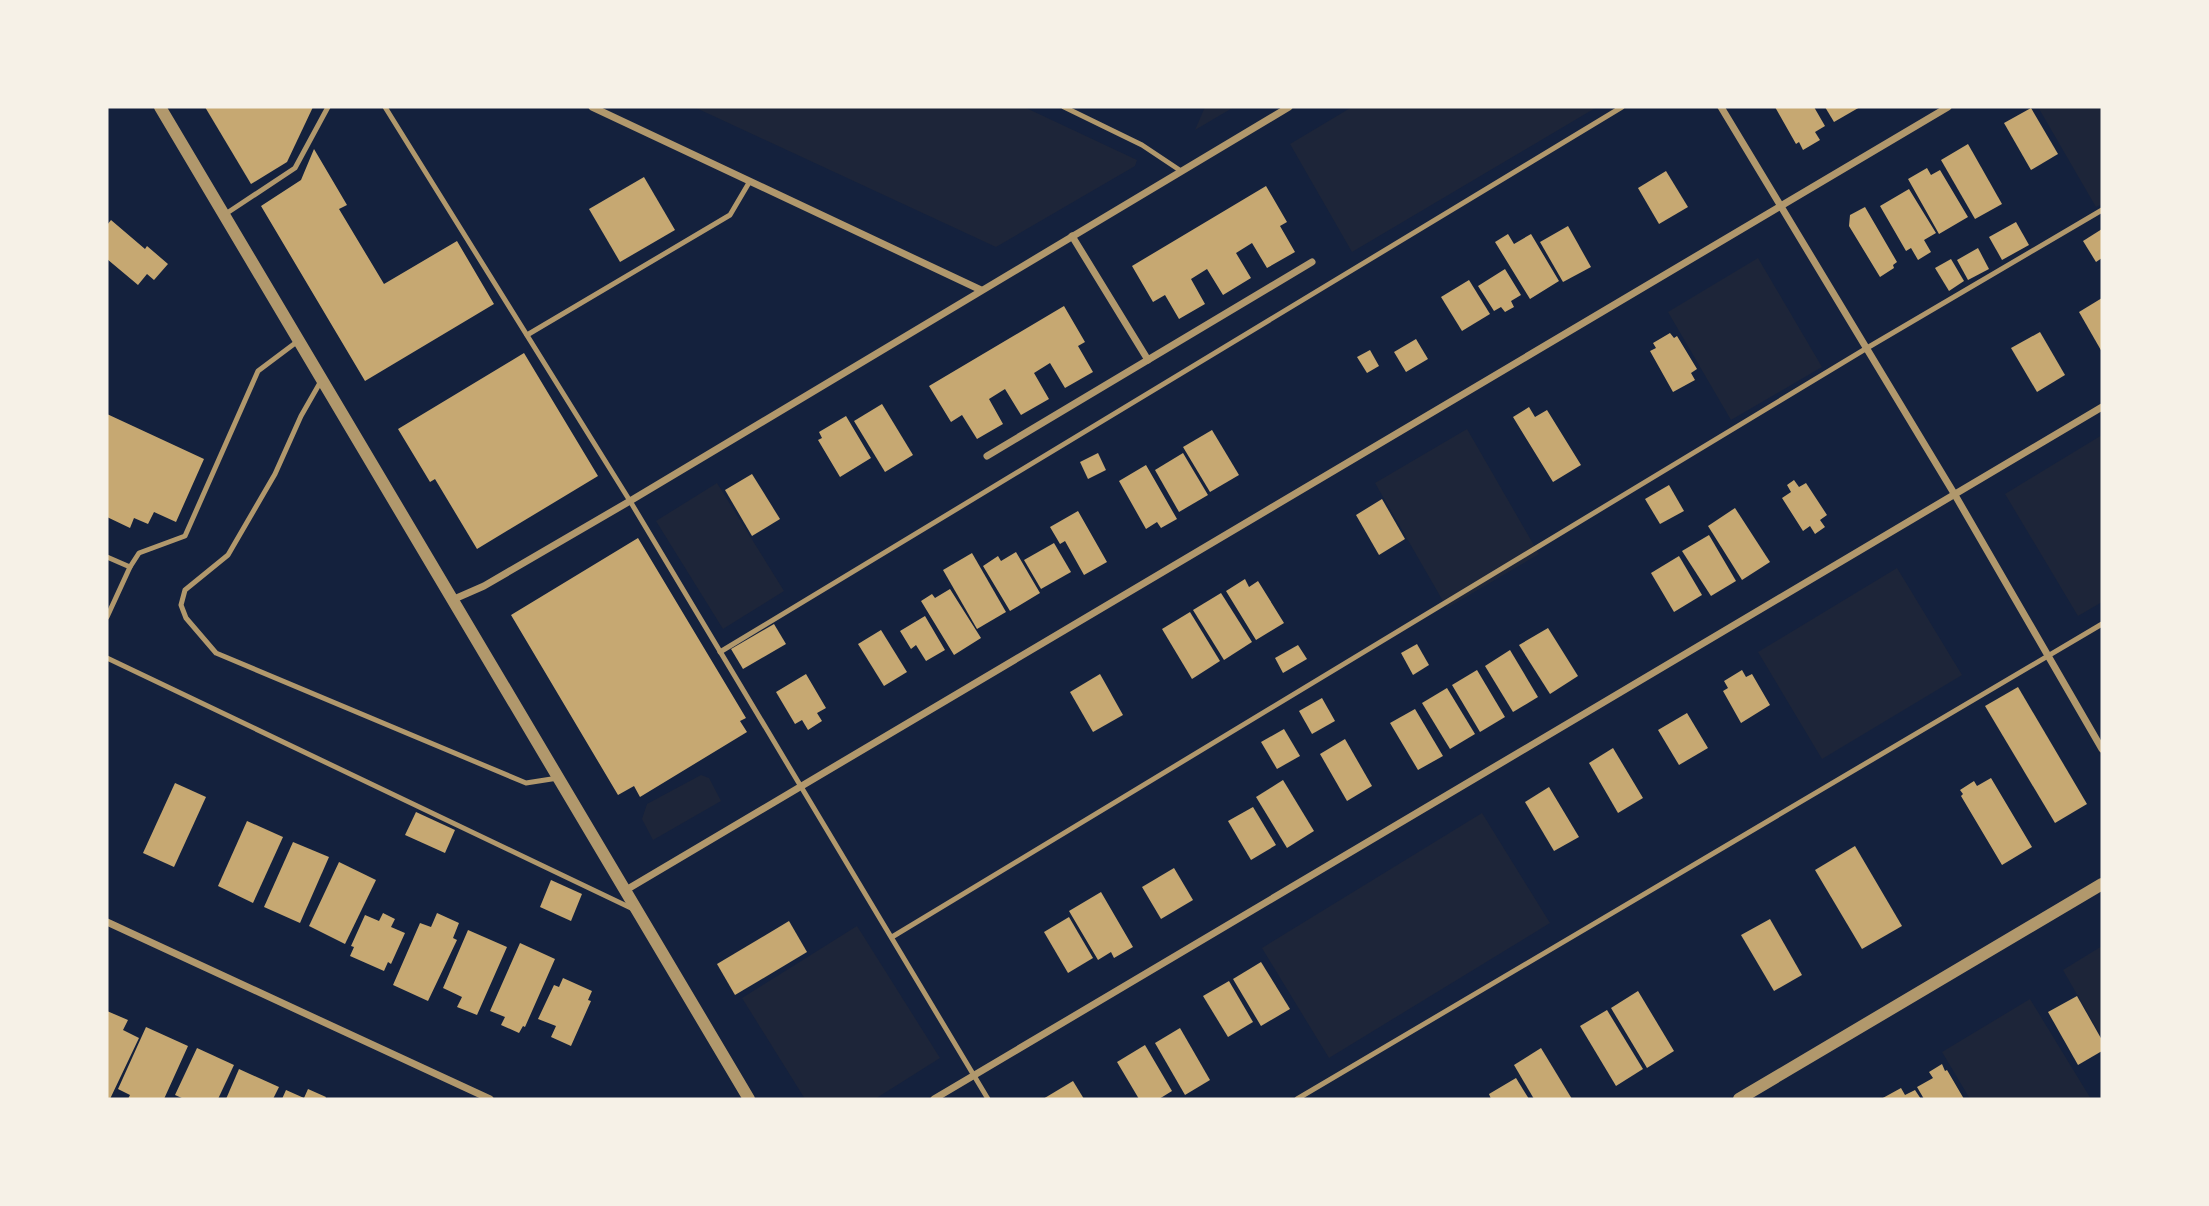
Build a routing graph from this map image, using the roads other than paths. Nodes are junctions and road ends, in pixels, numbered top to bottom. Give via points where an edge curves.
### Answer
1 (160, 107) edge
2 (328, 107) edge
3 (385, 107) edge
4 (592, 107) edge
5 (1064, 107) edge
6 (1289, 107) edge
7 (1622, 107) edge
8 (1721, 107) edge
9 (1948, 107) edge
10 (1181, 171) junction
11 (750, 181) junction
12 (1781, 206) junction
13 (2102, 210) edge
14 (224, 215) junction
15 (1072, 236) junction
16 (1312, 262) dead end
17 (981, 290) junction
18 (527, 334) junction
19 (298, 341) junction
20 (1867, 348) junction
21 (1148, 360) junction
22 (321, 381) junction
23 (2102, 407) edge
24 (987, 456) dead end
25 (1955, 495) junction
26 (631, 501) junction
27 (107, 557) edge
28 (130, 567) junction
29 (452, 601) junction
30 (107, 618) edge
31 (2102, 624) edge
32 (720, 652) junction
33 (2048, 656) junction
34 (107, 658) edge
35 (2102, 749) edge
36 (558, 778) junction
37 (802, 786) junction
38 (2102, 884) edge
39 (626, 890) junction
40 (639, 912) junction
41 (107, 922) edge
42 (892, 937) junction
43 (974, 1076) junction
44 (490, 1099) edge
45 (749, 1099) edge
46 (934, 1099) edge
47 (988, 1099) edge
48 (1297, 1099) edge
49 (1739, 1099) edge

1 - 14 street
2 - 14 lane via 295,168
3 - 18 lane
4 - 11 street
5 - 10 lane via 1142,145
6 - 10 street
7 - 32 lane
8 - 12 street
9 - 12 street
10 - 15 street
11 - 17 street
11 - 18 lane via 730,215
12 - 20 street
12 - 37 street
13 - 20 lane
14 - 19 street
15 - 17 street
15 - 21 street
16 - 21 street
17 - 26 street
18 - 26 lane
19 - 22 street
19 - 28 lane via 258,371 185,536 139,552
20 - 25 street
20 - 42 lane
21 - 24 street
22 - 29 street
22 - 36 lane via 229,555 186,590 181,605 186,618 216,653 526,783
23 - 25 street
25 - 33 street
25 - 43 street
26 - 29 street
26 - 32 lane
27 - 28 lane
28 - 30 lane
29 - 36 street
31 - 33 lane
32 - 37 lane
33 - 35 street
33 - 48 lane
34 - 40 lane
36 - 39 street
37 - 39 street
37 - 42 lane
38 - 49 street
39 - 40 street
40 - 45 street
41 - 44 street
42 - 43 lane
43 - 46 street
43 - 47 lane

